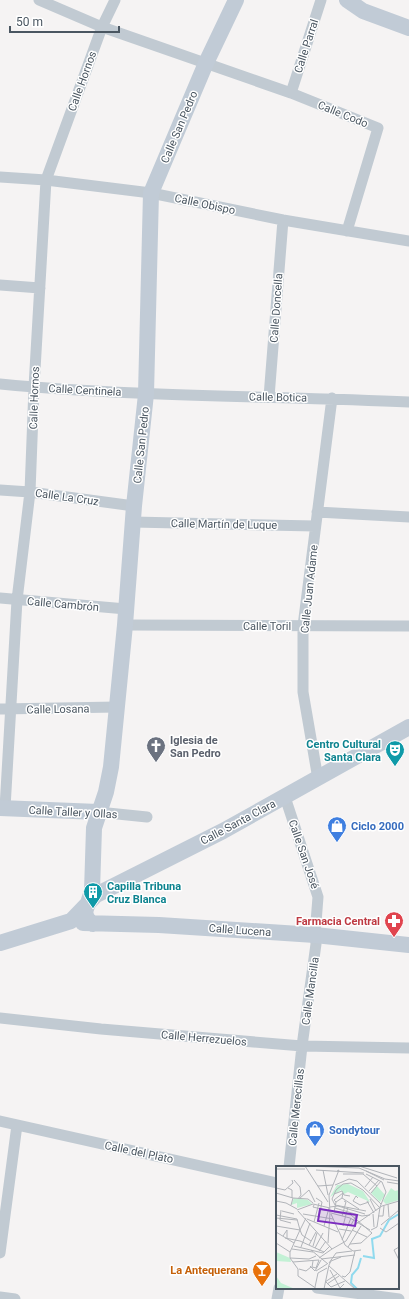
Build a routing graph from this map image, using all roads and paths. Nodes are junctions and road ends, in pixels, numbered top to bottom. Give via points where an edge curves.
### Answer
1 (39, 0) edge
2 (115, 0) edge
3 (236, 0) edge
4 (322, 0) edge
5 (347, 0) edge
6 (102, 26) junction
7 (409, 28) edge
8 (206, 63) junction
9 (291, 93) junction
10 (0, 176) edge
11 (46, 180) junction
12 (151, 193) junction
13 (283, 220) junction
14 (347, 231) junction
15 (409, 241) edge
16 (0, 285) edge
17 (40, 288) junction
18 (0, 384) edge
19 (34, 387) junction
20 (146, 394) junction
21 (269, 397) junction
22 (332, 398) junction
23 (409, 402) edge
24 (0, 490) edge
25 (30, 492) junction
26 (134, 506) junction
27 (317, 512) junction
28 (409, 517) edge
29 (133, 522) junction
30 (315, 526) junction
31 (0, 598) edge
32 (17, 600) junction
33 (126, 609) junction
34 (125, 626) junction
35 (303, 626) junction
36 (409, 626) edge
37 (117, 707) junction
38 (5, 710) edge
39 (409, 726) edge
40 (318, 779) junction
41 (285, 798) junction
42 (2, 808) edge
43 (98, 812) junction
44 (147, 817) dead end
45 (88, 903) junction
46 (72, 921) junction
47 (93, 924) junction
48 (315, 935) junction
49 (0, 943) edge
50 (409, 945) edge
51 (0, 1018) edge
52 (302, 1046) junction
53 (409, 1048) edge
54 (0, 1122) edge
55 (17, 1125) junction
56 (289, 1166) edge
57 (276, 1182) edge
58 (0, 1253) edge
59 (279, 1289) edge
60 (324, 1289) edge
61 (0, 1297) edge
62 (15, 1299) edge
63 (277, 1299) edge
64 (399, 1299) edge

1 - 6 street, Calle Codo
2 - 6 street, Calle Hornos
3 - 8 street, Calle San Pedro
4 - 9 street, Calle Parral
5 - 7 street via 363,11
6 - 8 street, Calle Codo
6 - 11 street, Calle Hornos
8 - 9 street, Calle Codo
8 - 12 street, Calle San Pedro
9 - 14 street, Calle Codo via 378,128
10 - 11 street, Calle Obispo
11 - 12 street, Calle Obispo
11 - 17 street, Calle Hornos
12 - 13 street, Calle Obispo
12 - 20 street, Calle San Pedro
13 - 14 street, Calle Obispo
13 - 21 street, Calle Doncella
14 - 15 street, Calle Obispo
16 - 17 street
17 - 19 street, Calle Hornos
18 - 19 street, Calle Centinela
19 - 20 street, Calle Centinela
19 - 25 street, Calle Hornos
20 - 21 street, Calle Botica
20 - 26 street, Calle San Pedro
21 - 22 street, Calle Botica
22 - 23 street, Calle Botica
22 - 27 street, Calle Juan Adame
24 - 25 street, Calle La Cruz
25 - 26 street, Calle La Cruz
25 - 32 street, Calle Hornos
26 - 29 street, Calle San Pedro
27 - 28 street
27 - 30 street, Calle Juan Adame
29 - 30 street, Calle Martín de Luque
29 - 33 street, Calle San Pedro
30 - 35 street, Calle Juan Adame
31 - 32 street, Calle Cambrón
32 - 33 street, Calle Cambrón
32 - 38 street, Calle Hornos
33 - 34 street, Calle San Pedro
34 - 35 street, Calle Toril
34 - 37 street, Calle San Pedro
35 - 36 street, Calle Toril
35 - 40 street, Calle Juan Adame via 303,692
37 - 38 street, Calle Losana
37 - 43 street, Calle San Pedro via 111,767 106,792
38 - 42 street, Calle Hornos
39 - 40 street, Calle Santa Clara
40 - 41 street, Calle Santa Clara
41 - 45 street, Calle Santa Clara via 96,895
41 - 48 street, Calle San José via 318,897
42 - 43 street, Calle Taller y Ollas
43 - 44 street, Calle Taller y Ollas
43 - 45 street, Calle San Pedro via 94,828 92,891
45 - 46 street, Calle Santa Clara
45 - 47 street via 85,914
46 - 47 street, Calle Lucena
46 - 49 street
47 - 48 street, Calle Lucena via 159,925
48 - 50 street, Calle Lucena
48 - 52 street, Calle Mancilla via 316,944
51 - 52 street, Calle Herrezuelos
52 - 53 street, Calle Herrezuelos
52 - 56 street, Calle Merecillas
54 - 55 street, Calle del Plato
55 - 57 street, Calle del Plato
55 - 58 street
59 - 63 street
60 - 64 street
61 - 62 street

